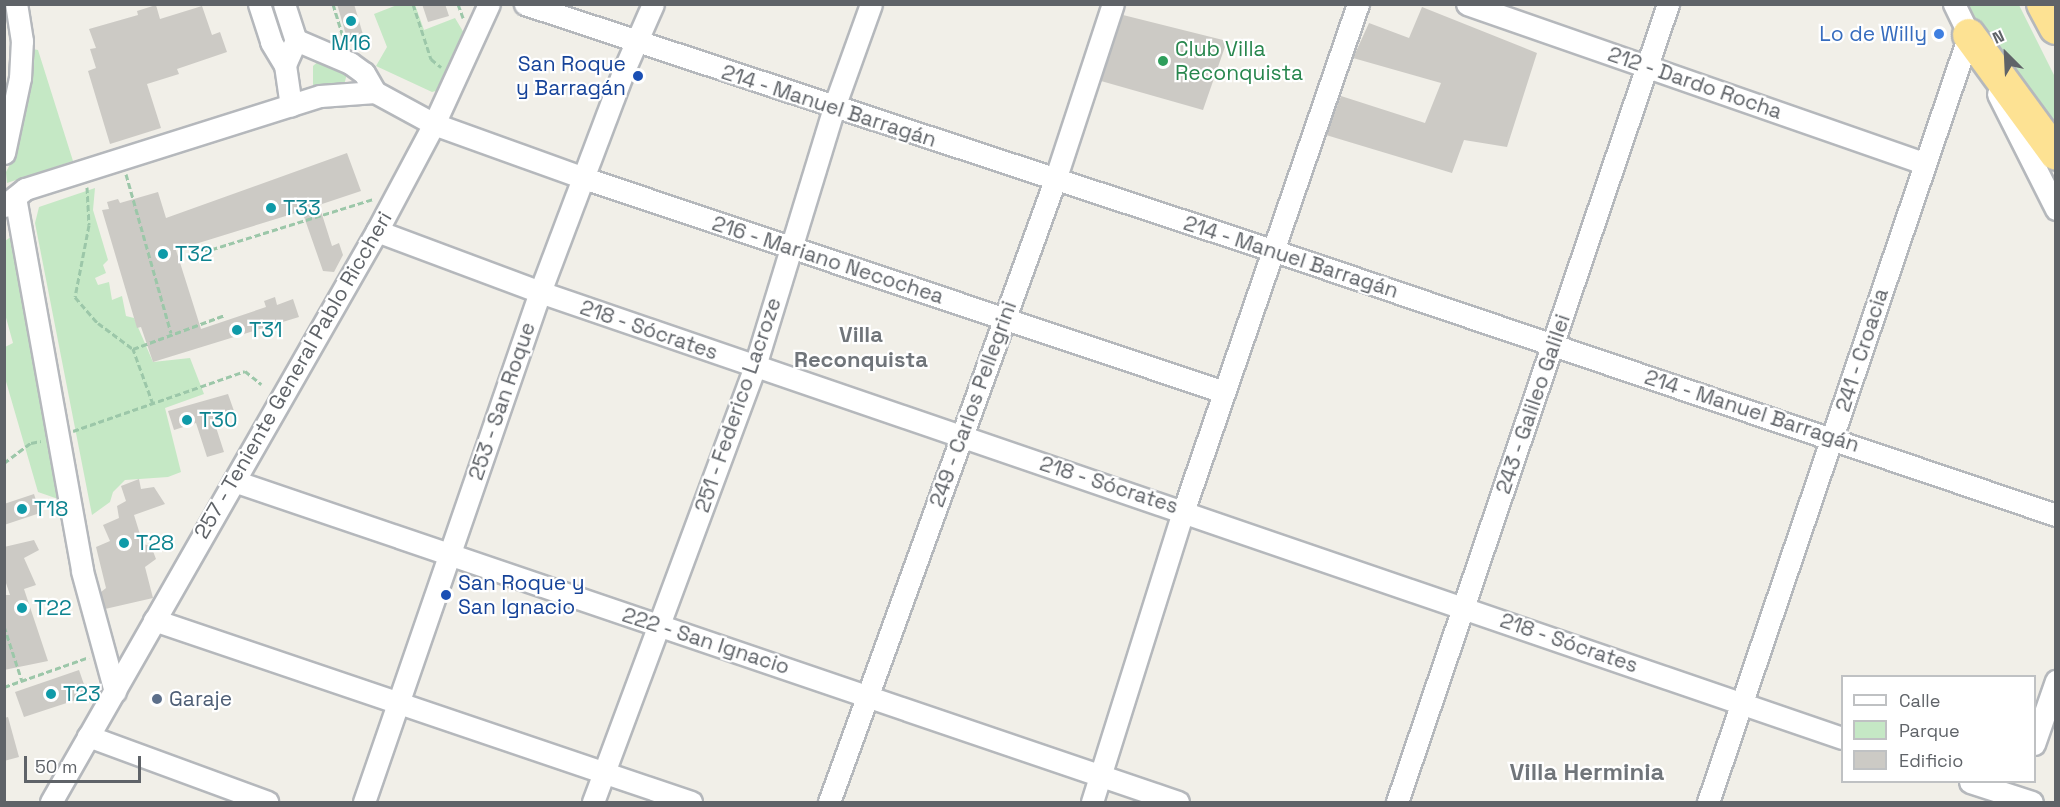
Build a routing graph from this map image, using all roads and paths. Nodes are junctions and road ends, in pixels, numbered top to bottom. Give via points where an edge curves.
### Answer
1 (16, 4) edge
2 (259, 4) edge
3 (284, 4) edge
4 (333, 4) edge
5 (412, 4) edge
6 (489, 4) edge
7 (525, 4) edge
8 (653, 4) edge
9 (871, 4) edge
10 (1113, 4) edge
11 (1358, 4) edge
12 (1467, 4) edge
13 (1668, 4) edge
14 (1954, 4) edge
15 (2043, 4) edge
16 (2055, 28) edge
17 (1969, 34) junction
18 (296, 40) junction
19 (637, 42) junction
20 (350, 63) junction
21 (285, 65) junction
22 (1648, 66) junction
23 (456, 78) junction
24 (375, 92) junction
25 (8, 100) edge
26 (291, 106) junction
27 (834, 107) junction
28 (434, 124) junction
29 (4, 153) edge
30 (2055, 154) edge
31 (120, 158) junction
32 (1923, 163) junction
33 (85, 170) junction
34 (584, 178) junction
35 (1055, 180) junction
36 (398, 191) junction
37 (7, 204) edge
38 (2055, 209) edge
39 (377, 231) junction
40 (791, 248) junction
41 (1272, 250) junction
42 (203, 252) dead end
43 (540, 292) junction
44 (225, 315) dead end
45 (1004, 318) junction
46 (171, 333) junction
47 (1553, 346) junction
48 (133, 349) junction
49 (755, 366) junction
50 (261, 384) dead end
51 (1224, 392) junction
52 (153, 404) junction
53 (60, 436) junction
54 (960, 436) junction
55 (1834, 437) junction
56 (4, 463) edge
57 (234, 481) junction
58 (1184, 509) junction
59 (2055, 515) edge
60 (449, 552) junction
61 (1464, 606) junction
62 (154, 620) junction
63 (4, 626) edge
64 (659, 627) junction
65 (103, 650) junction
66 (22, 681) junction
67 (2055, 681) edge
68 (4, 687) edge
69 (115, 692) junction
70 (868, 694) junction
71 (399, 700) junction
72 (1741, 703) junction
73 (88, 736) junction
74 (1841, 738) edge
75 (2036, 738) edge
76 (603, 774) junction
77 (1102, 776) junction
78 (1974, 783) edge
79 (2021, 796) edge
80 (51, 802) edge
81 (267, 802) edge
82 (364, 802) edge
83 (593, 802) edge
84 (691, 802) edge
85 (830, 802) edge
86 (1092, 802) edge
87 (1178, 802) edge
88 (1397, 802) edge
89 (1708, 802) edge

1 - 25 street via 20,78
2 - 21 street via 271,42
3 - 18 street
4 - 20 path
5 - 23 path via 431,59
6 - 23 street, 257 - Teniente General Pablo Riccheri
7 - 19 street, 214 - Manuel Barragán
8 - 19 street, 253 - San Roque
9 - 27 street, 251 - Federico Lacroze
10 - 35 street, 249 - Carlos Pellegrini
11 - 41 street
12 - 22 street, 212 - Dardo Rocha
13 - 22 street, 243 - Galileo Galilei
14 - 17 street
15 - 16 highway
17 - 30 highway
17 - 32 street, 241 - Croacia
17 - 38 street
18 - 20 street
18 - 21 street
19 - 27 street, 214 - Manuel Barragán
19 - 34 street, 253 - San Roque
20 - 24 street via 364,73
21 - 26 street
22 - 32 street, 212 - Dardo Rocha
22 - 47 street, 243 - Galileo Galilei
23 - 28 street, 257 - Teniente General Pablo Riccheri
24 - 26 street via 346,92
24 - 28 street, 216 - Mariano Necochea
25 - 29 street
26 - 31 street
27 - 35 street, 214 - Manuel Barragán
27 - 40 street, 251 - Federico Lacroze
28 - 34 street, 216 - Mariano Necochea
28 - 36 street, 257 - Teniente General Pablo Riccheri
31 - 33 street
31 - 46 path
32 - 55 street, 241 - Croacia
33 - 37 street via 25,189
33 - 48 path via 89,225 75,297 98,323
34 - 40 street, 216 - Mariano Necochea
34 - 43 street, 253 - San Roque
35 - 41 street, 214 - Manuel Barragán
35 - 45 street, 249 - Carlos Pellegrini
36 - 39 street, 257 - Teniente General Pablo Riccheri
36 - 42 path
37 - 53 street
39 - 43 street, 218 - Sócrates
39 - 57 street, 257 - Teniente General Pablo Riccheri
40 - 45 street, 216 - Mariano Necochea
40 - 49 street, 251 - Federico Lacroze
41 - 47 street, 214 - Manuel Barragán
41 - 51 street
43 - 49 street, 218 - Sócrates
43 - 60 street, 253 - San Roque
44 - 46 path
45 - 51 street, 216 - Mariano Necochea
45 - 54 street, 249 - Carlos Pellegrini
46 - 48 path
47 - 55 street, 214 - Manuel Barragán
47 - 61 street, 243 - Galileo Galilei
48 - 52 path
49 - 54 street, 218 - Sócrates
49 - 64 street, 251 - Federico Lacroze
50 - 52 path via 245,371
51 - 58 street
52 - 53 path
53 - 56 path via 31,443
53 - 65 street via 82,571
54 - 58 street, 218 - Sócrates
54 - 70 street, 249 - Carlos Pellegrini
55 - 59 street, 214 - Manuel Barragán
55 - 72 street, 241 - Croacia
57 - 60 street, 222 - San Ignacio
57 - 62 street, 257 - Teniente General Pablo Riccheri
58 - 61 street, 218 - Sócrates
58 - 77 street
60 - 64 street, 222 - San Ignacio
60 - 71 street, 253 - San Roque
61 - 72 street, 218 - Sócrates
61 - 88 street, 243 - Galileo Galilei
62 - 69 street, 257 - Teniente General Pablo Riccheri
62 - 71 street
63 - 66 path
64 - 70 street, 222 - San Ignacio
64 - 76 street, 251 - Federico Lacroze
65 - 66 path via 75,664
65 - 69 street
66 - 68 path
67 - 75 street
69 - 73 street, 257 - Teniente General Pablo Riccheri
70 - 77 street, 222 - San Ignacio
70 - 85 street, 249 - Carlos Pellegrini
71 - 76 street
71 - 82 street, 253 - San Roque
72 - 74 street, 218 - Sócrates
72 - 89 street, 241 - Croacia
73 - 80 street, 257 - Teniente General Pablo Riccheri
73 - 81 street
76 - 83 street, 251 - Federico Lacroze
76 - 84 street
77 - 86 street
77 - 87 street, 222 - San Ignacio
78 - 79 street

